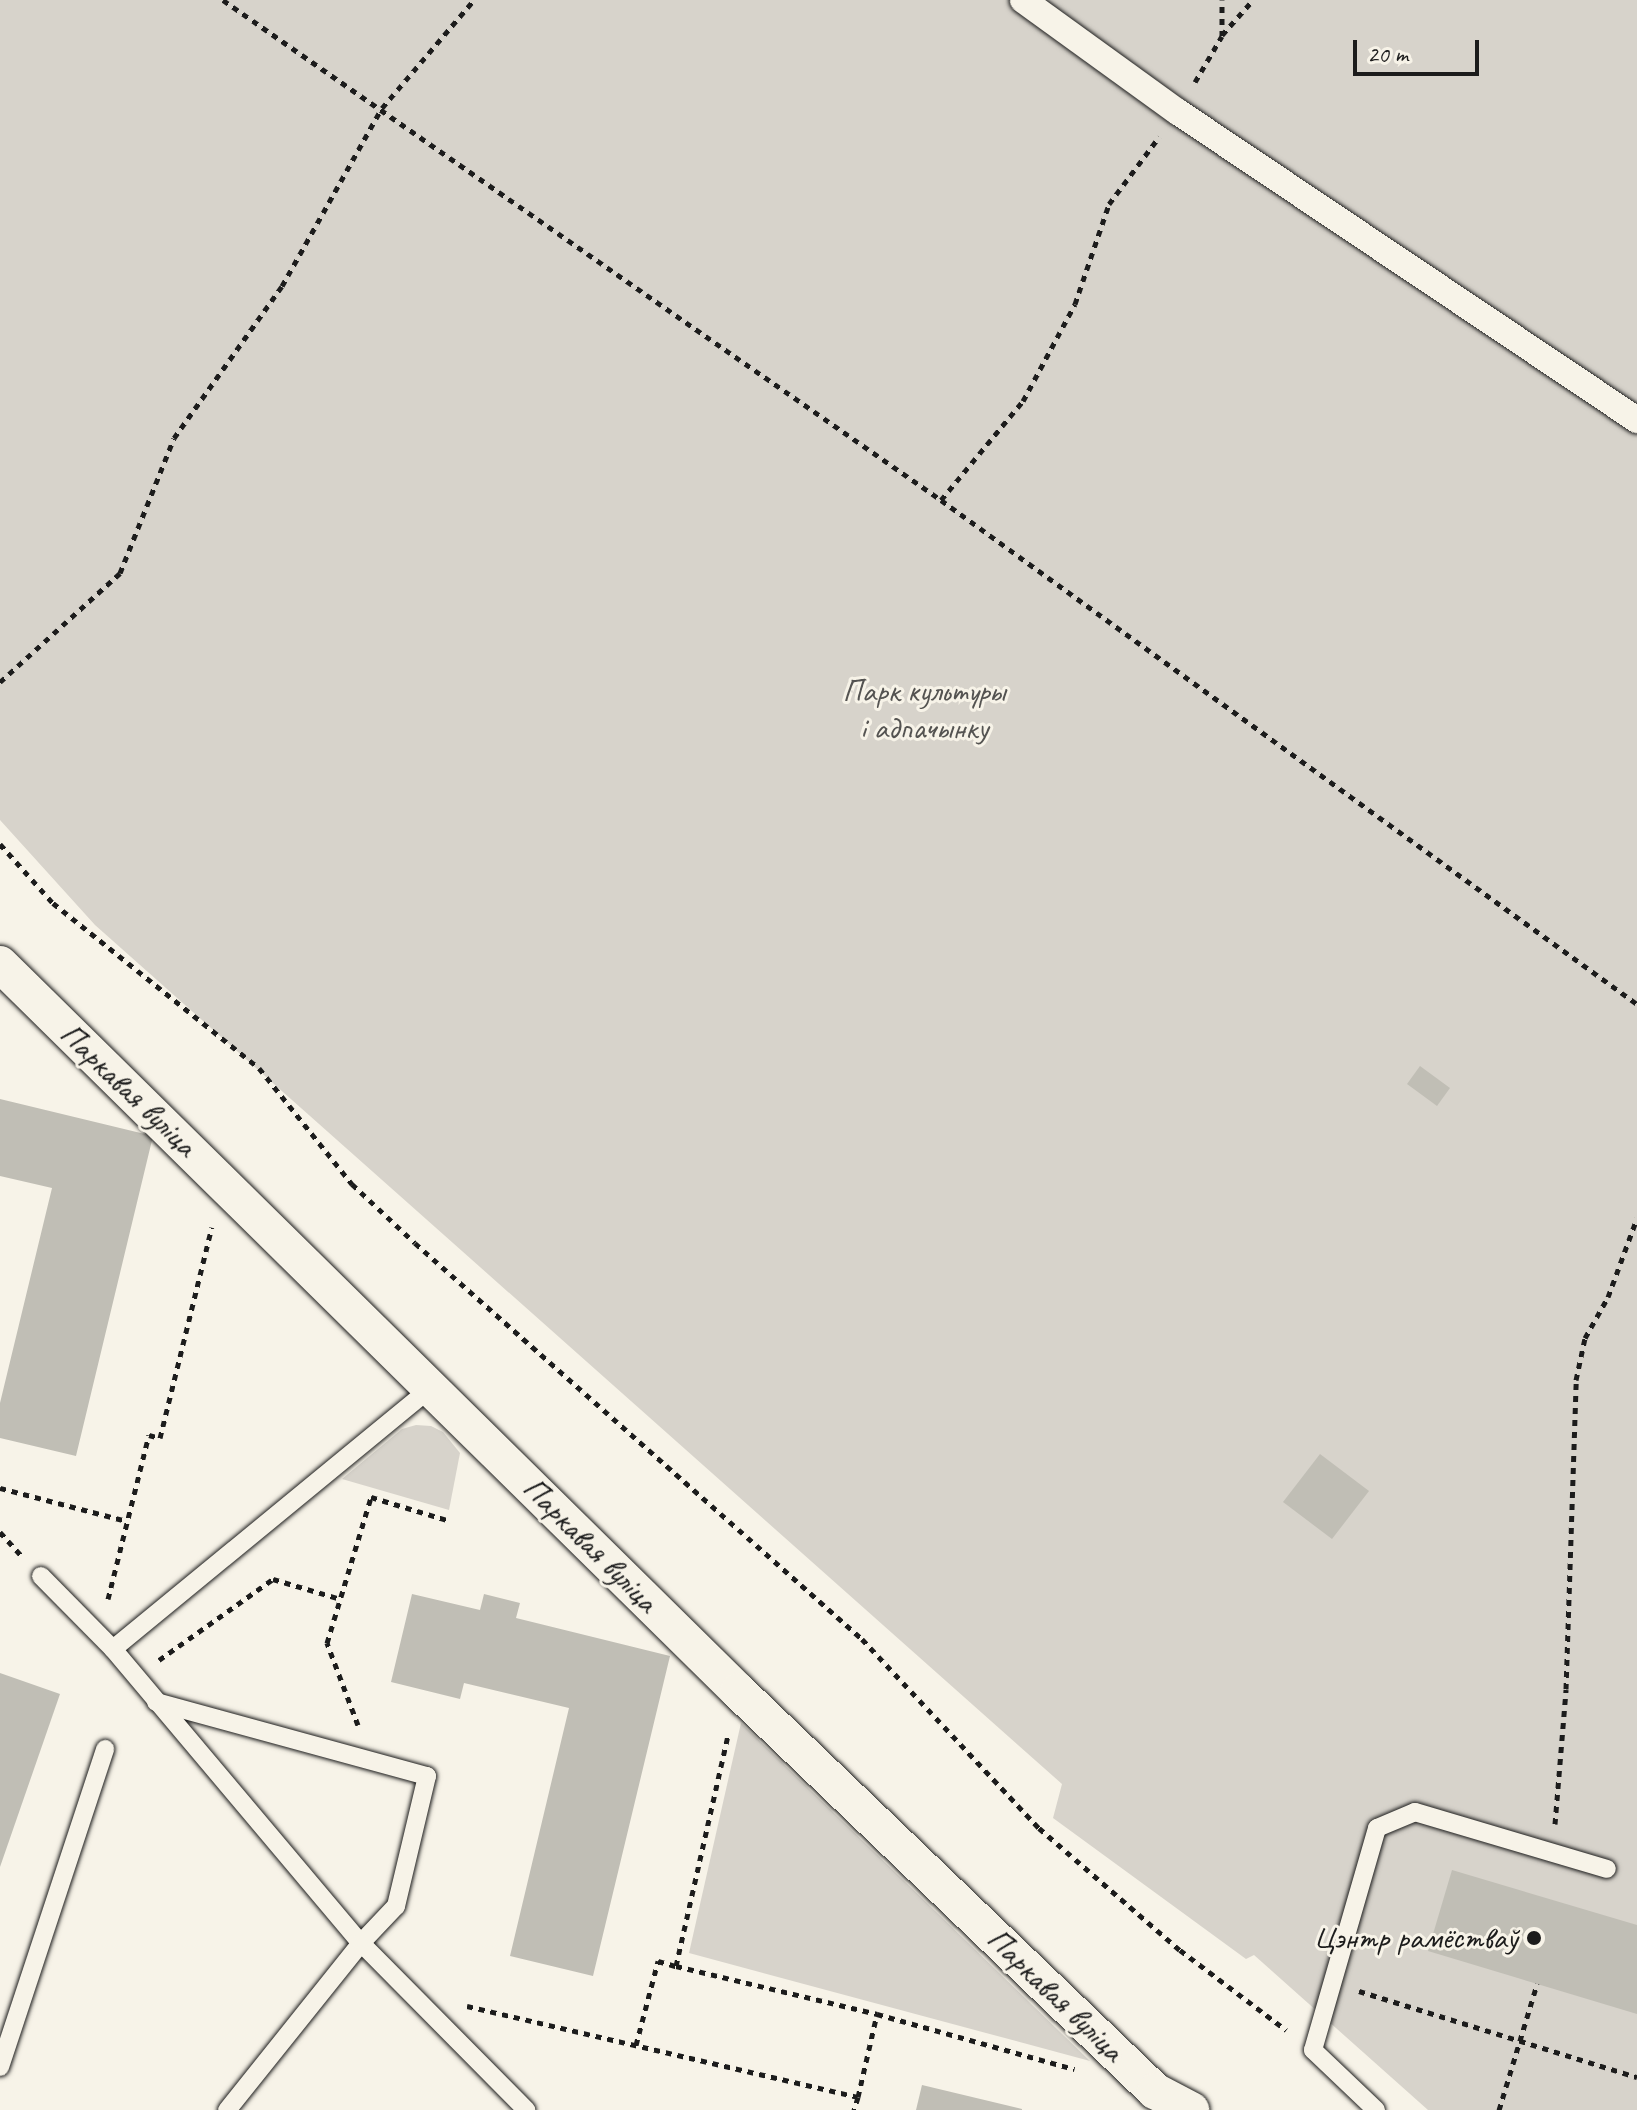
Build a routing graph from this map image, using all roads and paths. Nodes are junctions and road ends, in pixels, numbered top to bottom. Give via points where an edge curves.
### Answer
1 (223, 0) edge
2 (474, 0) edge
3 (1023, 0) edge
4 (1222, 0) edge
5 (1253, 0) edge
6 (1222, 36) junction
7 (382, 108) junction
8 (1178, 112) junction
9 (1637, 420) edge
10 (941, 500) junction
11 (0, 682) edge
12 (0, 844) edge
13 (0, 964) edge
14 (1637, 1004) edge
15 (223, 1183) junction
16 (1637, 1218) edge
17 (431, 1388) junction
18 (0, 1488) edge
19 (447, 1520) dead end
20 (127, 1521) junction
21 (41, 1576) dead end
22 (341, 1599) junction
23 (99, 1634) junction
24 (113, 1649) junction
25 (136, 1677) junction
26 (738, 1691) junction
27 (156, 1702) junction
28 (105, 1749) dead end
29 (373, 1762) junction
30 (1553, 1853) junction
31 (1607, 1869) dead end
32 (361, 1943) junction
33 (676, 1966) junction
34 (1331, 1982) junction
35 (1537, 1984) dead end
36 (411, 1993) junction
37 (877, 2014) junction
38 (1520, 2040) junction
39 (636, 2045) junction
40 (1313, 2050) junction
41 (0, 2067) edge
42 (1082, 2071) dead end
43 (1637, 2077) edge
44 (858, 2097) junction
45 (1163, 2101) edge
46 (227, 2110) edge
47 (526, 2110) edge
48 (854, 2110) edge
49 (1191, 2110) edge
50 (1376, 2110) edge
51 (1499, 2110) edge

1 - 7 path
2 - 7 path
3 - 8 street
4 - 6 path
5 - 6 path
6 - 8 path
7 - 10 path
7 - 11 path via 282,286 174,438 120,573
8 - 9 street
8 - 10 path via 1109,204 1075,304 1023,401
10 - 14 path
12 - 40 path via 53,903 259,1068 352,1184 415,1243 862,1639 1039,1828 1180,1950
13 - 15 street, Паркавая вуліца
15 - 17 street, Паркавая вуліца
15 - 20 path via 160,1438 149,1435
16 - 30 path via 1608,1297 1585,1338 1576,1380 1566,1689
17 - 24 lane
17 - 26 street, Паркавая вуліца
18 - 20 path
19 - 22 path via 371,1497
20 - 23 path
21 - 23 lane
22 - 25 path via 273,1579
22 - 29 path via 327,1643
23 - 24 lane
24 - 25 lane
25 - 27 lane
26 - 33 path
26 - 45 street, Паркавая вуліца
27 - 29 lane
27 - 32 lane
28 - 41 lane
29 - 32 lane via 427,1776 396,1906
30 - 31 lane
30 - 34 lane via 1415,1812 1377,1828
32 - 36 lane
32 - 46 lane
33 - 37 path
33 - 39 path via 658,1961
34 - 38 path
34 - 40 lane
35 - 38 path
36 - 39 path
36 - 47 lane
37 - 42 path
37 - 44 path
38 - 43 path
38 - 51 path
39 - 44 path
40 - 50 lane
44 - 48 path
45 - 49 street, Паркавая вуліца

